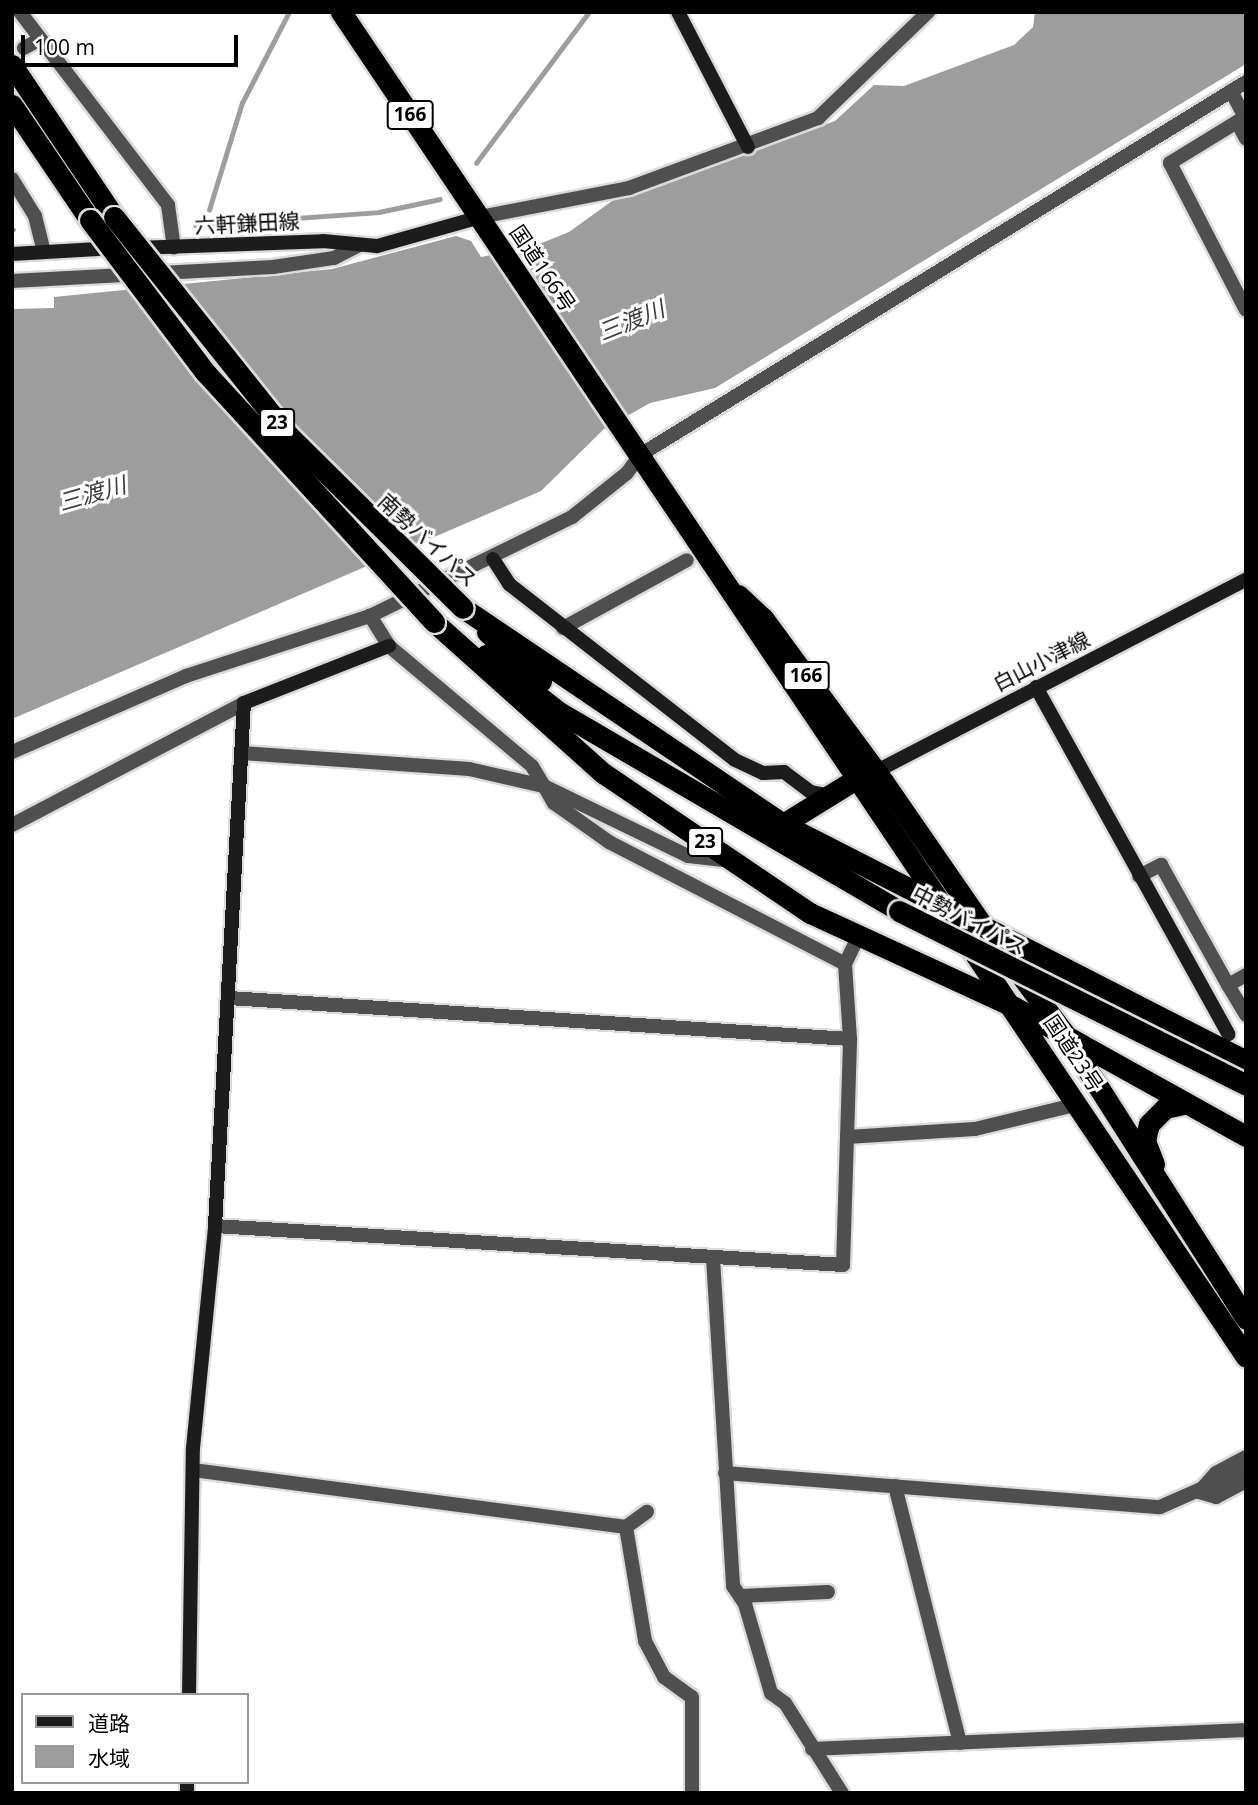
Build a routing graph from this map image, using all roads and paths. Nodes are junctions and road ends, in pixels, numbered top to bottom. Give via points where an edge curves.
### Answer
1 (20, 12) edge
2 (341, 12) edge
3 (678, 12) edge
4 (928, 12) edge
5 (40, 39) junction
6 (18, 57) edge
7 (1246, 82) edge
8 (1231, 91) junction
9 (12, 105) edge
10 (1237, 122) junction
11 (1246, 139) edge
12 (748, 147) junction
13 (12, 179) edge
14 (480, 217) junction
15 (360, 246) junction
16 (174, 248) junction
17 (44, 251) junction
18 (12, 254) edge
19 (12, 281) edge
20 (1246, 310) edge
21 (640, 455) junction
22 (493, 559) junction
23 (687, 561) dead end
24 (1246, 580) edge
25 (729, 586) junction
26 (463, 608) junction
27 (370, 617) junction
28 (438, 620) junction
29 (564, 628) junction
30 (389, 646) junction
31 (1036, 687) junction
32 (244, 703) junction
33 (12, 752) edge
34 (242, 753) junction
35 (876, 771) junction
36 (856, 779) junction
37 (796, 780) junction
38 (680, 785) junction
39 (544, 786) junction
40 (827, 795) junction
41 (788, 821) junction
42 (12, 825) edge
43 (733, 861) junction
44 (1139, 876) junction
45 (941, 906) junction
46 (987, 931) junction
47 (858, 937) junction
48 (845, 964) junction
49 (1246, 975) edge
50 (1228, 985) junction
51 (974, 992) junction
52 (229, 998) junction
53 (1014, 1007) junction
54 (1246, 1015) edge
55 (1064, 1033) junction
56 (1228, 1034) dead end
57 (850, 1039) junction
58 (1246, 1061) edge
59 (1062, 1079) junction
60 (1246, 1085) edge
61 (1078, 1104) junction
62 (1184, 1104) junction
63 (1246, 1136) edge
64 (847, 1137) junction
65 (215, 1226) junction
66 (1186, 1234) junction
67 (713, 1258) junction
68 (1246, 1320) edge
69 (1246, 1357) edge
70 (1246, 1457) edge
71 (1246, 1469) edge
72 (193, 1470) junction
73 (725, 1472) junction
74 (1246, 1481) edge
75 (895, 1486) junction
76 (1199, 1492) junction
77 (647, 1512) dead end
78 (626, 1527) junction
79 (828, 1592) dead end
80 (740, 1596) junction
81 (189, 1693) edge
82 (1246, 1730) edge
83 (960, 1743) junction
84 (812, 1749) junction
85 (692, 1793) edge
86 (842, 1793) edge

1 - 5 street
2 - 14 highway, 国道166号 / 166
3 - 12 street
4 - 12 street via 828,112
5 - 6 street
5 - 16 street via 168,205
6 - 26 highway, 南勢バイパス / 23, bridge via 114,217 287,433
7 - 8 street
8 - 10 street via 1245,117
8 - 21 street
9 - 28 highway, 中勢バイパス / 23, bridge via 90,220 205,372
10 - 11 street
10 - 20 street via 1170,163
12 - 14 street via 629,188
13 - 17 street via 35,216
14 - 15 street, 六軒鎌田線
14 - 21 highway, 国道166号 / 166
15 - 16 street, 六軒鎌田線 via 323,241
15 - 19 street via 334,258 273,267
16 - 17 street, 六軒鎌田線
17 - 18 street, 六軒鎌田線
21 - 22 street via 627,474 572,517
21 - 25 highway, 国道166号 / 166
22 - 27 street
22 - 29 street via 509,584
23 - 29 street
24 - 31 street, 白山小津線
25 - 35 highway, 国道166号 / 166 via 763,618
25 - 36 highway, 国道166号 / 166 via 748,626
26 - 38 highway, 中勢バイパス / 23 via 529,671
26 - 41 highway, 南勢バイパス / 23
27 - 30 street
27 - 33 street via 186,676
28 - 38 highway, 中勢バイパス / 23 via 559,712
28 - 43 highway, 23 via 584,758
29 - 37 street via 741,764
30 - 32 street
30 - 39 street via 532,766
31 - 35 street, 白山小津線
31 - 44 street
32 - 34 street
32 - 42 street
34 - 39 street via 469,769
34 - 52 street
35 - 36 street, 白山小津線
35 - 46 highway, 国道23号 / 23
36 - 40 highway
36 - 45 highway, 国道23号 / 23
37 - 40 street
37 - 41 street
38 - 60 highway, 中勢バイパス / 23, bridge via 899,911
39 - 43 street via 565,790 688,856
39 - 48 street via 554,803 609,842
40 - 41 highway
41 - 45 highway, 南勢バイパス / 23
43 - 47 highway, 23
44 - 50 street via 1161,865
44 - 56 street
45 - 46 highway, 23
45 - 53 highway, 国道23号 / 23
46 - 55 highway, 国道23号 / 23
46 - 58 highway, 23
47 - 48 street
47 - 51 highway, 23
48 - 57 street
49 - 50 street
50 - 54 street
51 - 53 highway, 23
51 - 59 highway, 23 via 1006,1015
52 - 57 street
52 - 65 street
53 - 55 highway, 23
53 - 59 highway, 国道23号 / 23
55 - 62 highway, 23
55 - 66 highway, 国道23号 / 23
57 - 64 street
59 - 61 highway, 国道23号 / 23
61 - 64 street via 975,1129
61 - 69 highway, 国道23号 / 23
62 - 63 highway, 23
62 - 66 highway via 1157,1113 1145,1141
64 - 67 street via 843,1265
65 - 67 street
65 - 72 street
66 - 68 highway, 国道23号 / 23
67 - 73 street
70 - 76 street via 1216,1473
71 - 76 street
72 - 78 street
72 - 81 street
73 - 75 street
73 - 80 street via 731,1573
74 - 76 street via 1216,1497
75 - 76 street via 1160,1507
75 - 83 street
77 - 78 street
78 - 85 street via 645,1641 664,1677 691,1697
79 - 80 street
80 - 84 street via 771,1693 785,1703
82 - 83 street
83 - 84 street
84 - 86 street

